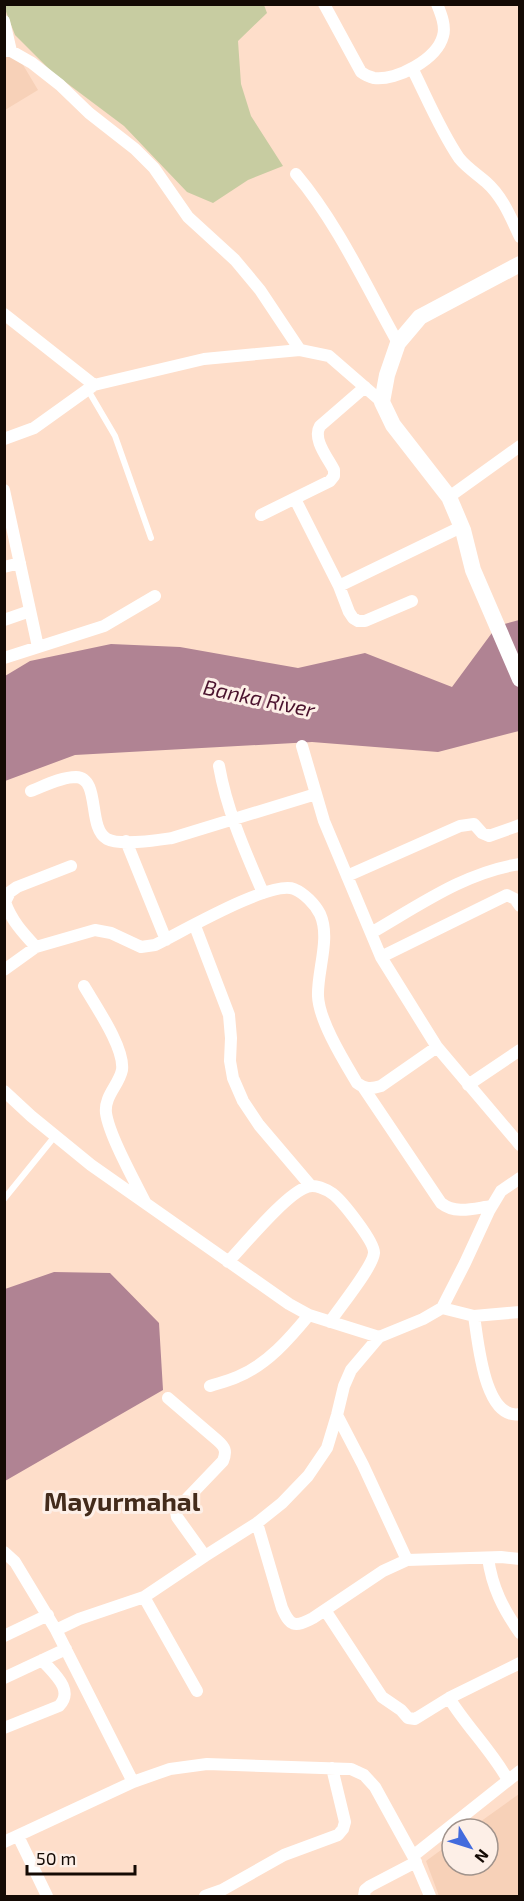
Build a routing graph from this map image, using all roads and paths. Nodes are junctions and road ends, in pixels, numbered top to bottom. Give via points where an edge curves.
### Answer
1 (324, 4) edge
2 (437, 4) edge
3 (4, 21) edge
4 (8, 51) edge
5 (412, 68) junction
6 (296, 174) dead end
7 (519, 237) edge
8 (519, 264) edge
9 (4, 314) edge
10 (398, 343) junction
11 (300, 350) junction
12 (91, 387) junction
13 (365, 387) junction
14 (382, 402) junction
15 (4, 439) edge
16 (519, 446) edge
17 (4, 490) edge
18 (449, 497) junction
19 (295, 499) junction
20 (6, 507) edge
21 (261, 515) dead end
22 (461, 527) junction
23 (151, 538) dead end
24 (20, 563) junction
25 (4, 567) edge
26 (339, 586) junction
27 (155, 596) dead end
28 (412, 601) dead end
29 (30, 611) junction
30 (4, 620) edge
31 (38, 647) junction
32 (4, 658) edge
33 (519, 679) edge
34 (302, 746) dead end
35 (219, 766) dead end
36 (31, 791) dead end
37 (316, 794) junction
38 (232, 819) junction
39 (519, 825) edge
40 (126, 841) junction
41 (519, 864) edge
42 (71, 866) dead end
43 (347, 876) junction
44 (263, 893) junction
45 (519, 906) edge
46 (195, 926) junction
47 (371, 933) junction
48 (166, 940) junction
49 (36, 947) junction
50 (381, 957) junction
51 (4, 970) edge
52 (84, 986) dead end
53 (437, 1047) junction
54 (519, 1050) edge
55 (468, 1085) junction
56 (363, 1088) junction
57 (4, 1091) edge
58 (55, 1136) junction
59 (519, 1145) edge
60 (519, 1178) edge
61 (310, 1185) junction
62 (4, 1199) edge
63 (146, 1203) junction
64 (492, 1206) junction
65 (228, 1262) junction
66 (442, 1308) junction
67 (519, 1312) edge
68 (309, 1315) junction
69 (474, 1316) junction
70 (330, 1322) junction
71 (379, 1337) junction
72 (210, 1386) dead end
73 (168, 1398) dead end
74 (519, 1414) edge
75 (337, 1415) junction
76 (257, 1523) junction
77 (4, 1552) edge
78 (205, 1556) junction
79 (488, 1558) junction
80 (519, 1559) edge
81 (407, 1560) junction
82 (144, 1597) junction
83 (325, 1610) junction
84 (48, 1615) junction
85 (56, 1630) junction
86 (519, 1633) edge
87 (4, 1635) edge
88 (66, 1648) junction
89 (42, 1660) junction
90 (519, 1663) edge
91 (4, 1678) edge
92 (197, 1691) dead end
93 (448, 1698) junction
94 (4, 1728) edge
95 (332, 1768) junction
96 (519, 1771) edge
97 (508, 1780) junction
98 (133, 1782) junction
99 (18, 1836) junction
100 (4, 1842) edge
101 (415, 1859) junction
102 (47, 1896) edge
103 (205, 1896) edge
104 (364, 1896) edge
105 (430, 1896) edge

1 - 5 street via 361,72 377,79
2 - 5 street via 444,35 438,48
3 - 4 street
4 - 11 street via 32,63 142,155 188,217 235,260 260,290
5 - 7 street via 450,144 472,172 498,195
6 - 10 street via 329,218
8 - 10 street via 420,316
9 - 12 street
10 - 14 street
11 - 12 street via 204,359
11 - 13 street via 330,356
12 - 15 street via 34,428
12 - 23 lane via 115,436
13 - 14 street
13 - 19 street via 316,432 334,476 324,486
14 - 18 street via 393,425
16 - 18 street
17 - 20 street
18 - 22 street
19 - 21 street
19 - 26 street
20 - 24 street
22 - 26 street
22 - 33 street via 473,570
24 - 25 street
24 - 29 street
26 - 28 street via 349,612 358,621
27 - 31 street via 104,627
29 - 30 street
29 - 31 street
31 - 32 street
34 - 37 street
35 - 38 street
36 - 40 street via 69,778 85,780 101,834 108,840
37 - 38 street
37 - 43 street
38 - 40 street via 172,838
38 - 44 street
39 - 43 street via 489,836 474,824 460,826
40 - 48 street
41 - 47 street via 461,882
42 - 49 street via 17,887 5,902 18,927
43 - 47 street
44 - 46 street
44 - 56 street via 292,888 309,899 320,915 323,933 318,996 325,1023
45 - 50 street via 516,899 507,895
46 - 48 street
46 - 61 street via 228,1016 230,1061 243,1101
47 - 50 street
48 - 49 street via 141,947 95,930
49 - 51 street
50 - 53 street
52 - 63 street via 121,1057 122,1071 107,1099 106,1112
53 - 55 street
53 - 56 street via 381,1086
54 - 55 street
55 - 59 street
56 - 64 street via 441,1203 457,1211
57 - 58 street
58 - 62 lane
58 - 63 street
60 - 64 street via 501,1191
61 - 65 street via 288,1199
61 - 70 street via 333,1194 371,1241 374,1253 370,1265
63 - 65 street
64 - 66 street
65 - 68 street
66 - 69 street
66 - 71 street
67 - 69 street
68 - 70 street
68 - 72 street via 277,1350 251,1370
69 - 74 street via 490,1394 506,1413
70 - 71 street
71 - 75 street via 351,1370
73 - 78 street via 218,1440 226,1453 176,1512
75 - 76 street via 327,1448 308,1476
75 - 81 street
76 - 78 street
76 - 83 street via 287,1619 301,1624
77 - 84 street via 15,1562
78 - 82 street
79 - 80 street
79 - 81 street
79 - 86 street via 490,1578 499,1601
81 - 83 street via 383,1570
82 - 85 street
82 - 92 street
83 - 93 street via 382,1697 408,1718 415,1719
84 - 85 street
84 - 87 street
85 - 88 street
88 - 89 street
88 - 98 street
89 - 91 street
89 - 94 street via 64,1687 64,1701
90 - 93 street
93 - 97 street
95 - 98 street via 207,1764 170,1769
95 - 101 street via 351,1769 375,1787
95 - 103 street via 345,1822 338,1835 269,1862
96 - 97 street
97 - 101 street
98 - 99 street
99 - 100 street
99 - 102 street
101 - 104 street via 370,1886
101 - 105 street

